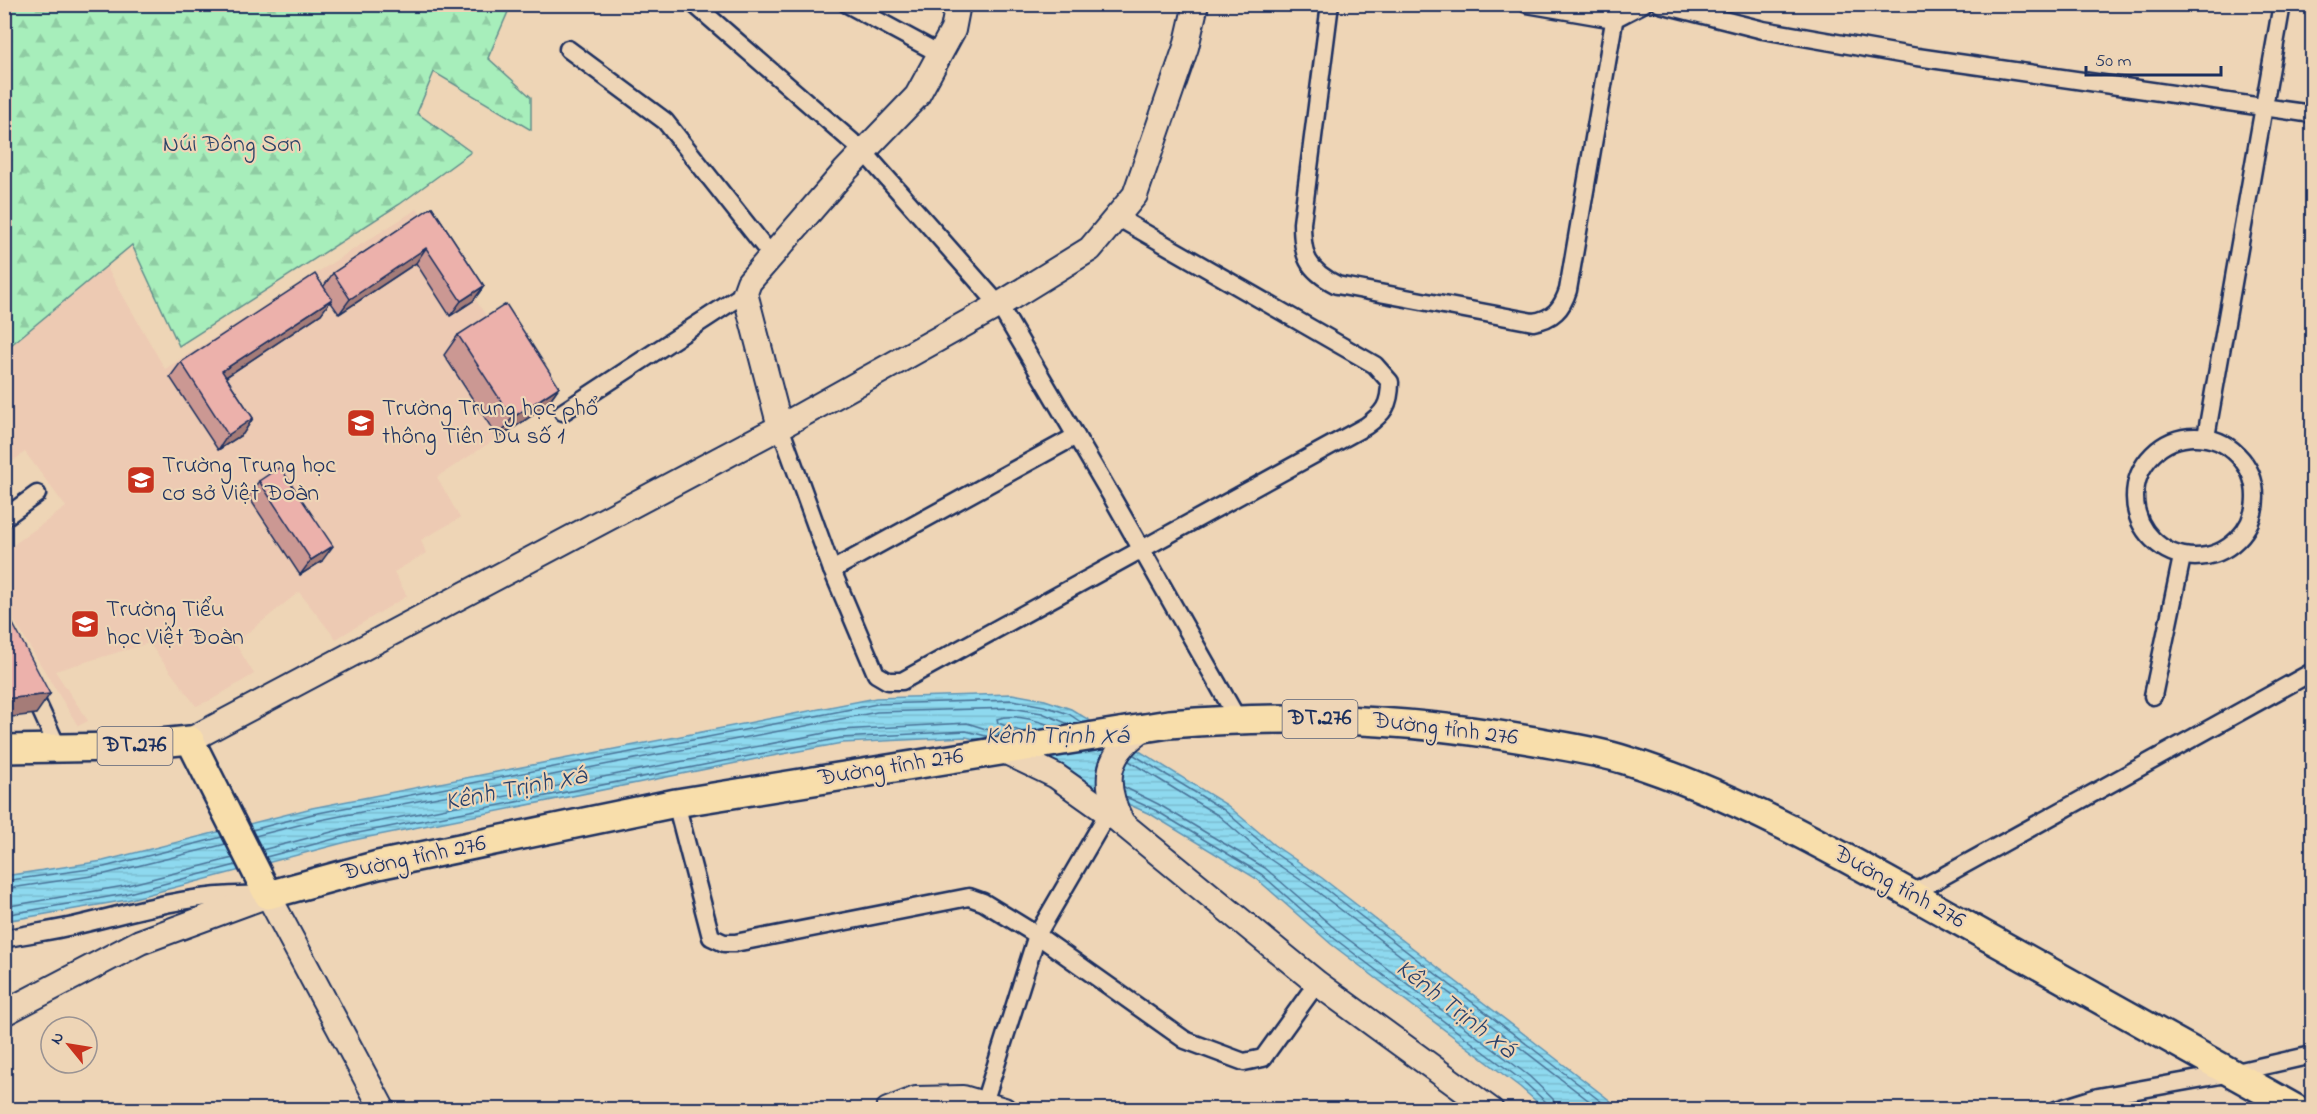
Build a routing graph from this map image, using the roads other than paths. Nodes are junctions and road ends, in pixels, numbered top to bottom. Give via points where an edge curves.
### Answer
1 (694, 4) edge
2 (848, 4) edge
3 (958, 4) edge
4 (1196, 4) edge
5 (1330, 4) edge
6 (1527, 4) edge
7 (1644, 4) edge
8 (1660, 4) edge
9 (2282, 4) edge
10 (1616, 12) edge
11 (568, 49) dead end
12 (940, 54) junction
13 (2265, 109) junction
14 (2313, 114) edge
15 (864, 152) junction
16 (1117, 217) junction
17 (771, 255) junction
18 (745, 293) junction
19 (999, 305) junction
20 (563, 412) dead end
21 (780, 427) junction
22 (1076, 436) junction
23 (2206, 437) junction
24 (37, 494) dead end
25 (4, 518) edge
26 (1142, 550) junction
27 (2182, 557) junction
28 (832, 570) junction
29 (23, 670) edge
30 (2313, 672) edge
31 (2153, 696) dead end
32 (1237, 718) junction
33 (1147, 727) junction
34 (190, 740) junction
35 (58, 748) junction
36 (4, 749) edge
37 (1002, 750) junction
38 (676, 804) junction
39 (1116, 819) junction
40 (1911, 894) junction
41 (268, 895) junction
42 (1037, 935) junction
43 (4, 939) edge
44 (1317, 983) junction
45 (4, 1013) edge
46 (2313, 1055) edge
47 (2232, 1073) junction
48 (994, 1106) edge
49 (383, 1110) edge
50 (888, 1110) edge
51 (1491, 1110) edge
52 (2056, 1110) edge
53 (2298, 1110) edge

1 - 15 street
2 - 12 street
3 - 12 main road via 953,30
4 - 16 main road via 1186,47 1135,195
5 - 10 street via 1302,223 1302,240 1310,266 1337,285 1533,322 1556,312 1568,290
6 - 10 street
7 - 10 street
8 - 13 street via 1763,30
9 - 13 street
11 - 17 street via 665,121
12 - 15 main road via 918,96
13 - 14 street
13 - 23 street
15 - 17 main road
15 - 19 street
16 - 19 main road via 1090,249
16 - 26 street via 1375,365 1390,382 1390,398 1380,415 1366,426
17 - 18 main road
18 - 20 street
18 - 21 main road
19 - 21 main road
19 - 22 street
21 - 28 street
21 - 34 main road
22 - 26 street
22 - 28 street
23 - 27 street via 2185,437 2165,444 2149,458 2138,476 2134,496 2137,517 2147,535 2163,549
23 - 27 street via 2232,449 2250,471 2254,509 2236,542 2220,552
24 - 25 street
26 - 28 street via 902,681 888,681 876,674
26 - 32 street
27 - 31 street
29 - 35 street
30 - 40 street
32 - 33 main road, Đường tỉnh 276 / ĐT.276
32 - 40 main road, Đường tỉnh 276 / ĐT.276 via 1340,719 1442,726 1623,759 1744,807
33 - 37 main road, Đường tỉnh 276 / ĐT.276
33 - 39 main road via 1122,748 1109,772
34 - 35 main road, ĐT.276
34 - 41 main road, ĐT.276
35 - 36 main road, ĐT.276
37 - 38 main road, Đường tỉnh 276 / ĐT.276
37 - 39 main road via 1056,776
38 - 41 main road, Đường tỉnh 276 / ĐT.276 via 378,866
38 - 42 street via 711,937 724,942 969,897
39 - 42 street
39 - 44 main road
40 - 47 main road, Đường tỉnh 276 / ĐT.276
41 - 43 street via 225,894 174,902
41 - 45 main road via 140,942
41 - 49 main road
42 - 44 street via 1185,1040 1244,1062 1263,1058
42 - 48 street
44 - 51 main road
46 - 47 street
47 - 52 street via 2098,1097
47 - 53 main road, Đường tỉnh 276 / ĐT.276
48 - 50 main road via 963,1098 916,1099

